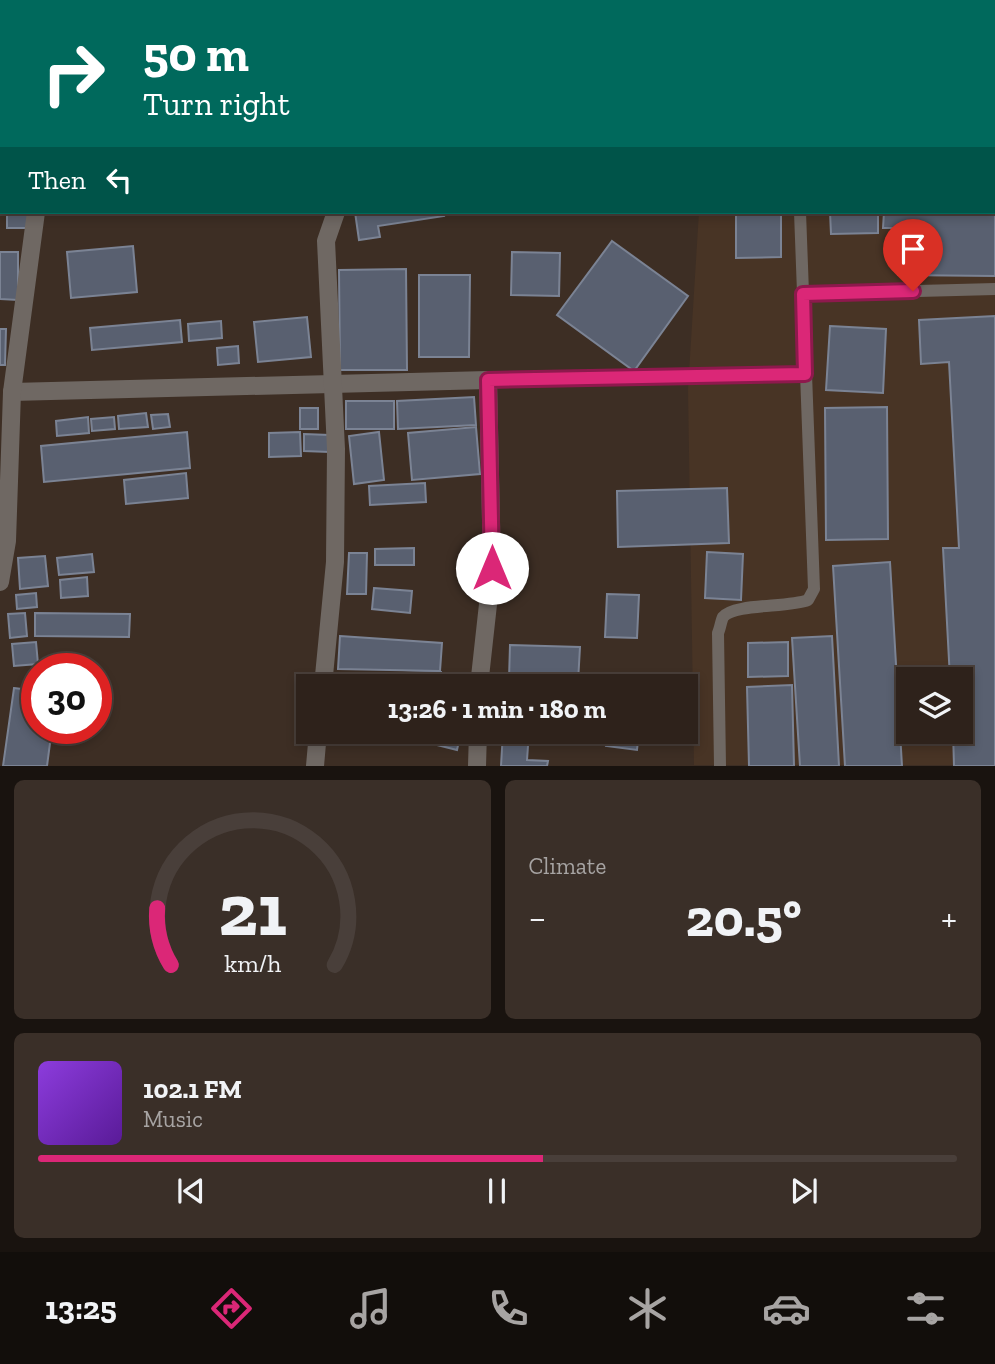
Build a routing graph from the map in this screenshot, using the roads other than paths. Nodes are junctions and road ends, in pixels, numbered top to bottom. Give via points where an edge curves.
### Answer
1 (36, 214) edge
2 (335, 214) edge
3 (800, 214) edge
4 (995, 289) edge
5 (803, 294) junction
6 (805, 374) junction
7 (488, 380) junction
8 (332, 382) junction
9 (12, 392) junction
10 (0, 582) edge
11 (324, 674) edge
12 (480, 674) edge
13 (317, 744) edge
14 (478, 744) edge
15 (315, 765) edge
16 (477, 765) edge
17 (720, 765) edge

1 - 9 street
2 - 8 street via 326,241
3 - 5 lane
4 - 5 lane
5 - 6 lane
6 - 7 lane
6 - 17 lane via 814,589 808,600 794,606 734,609 723,617 718,633
7 - 8 street
7 - 12 street via 492,568
8 - 9 street
8 - 11 street via 335,562
9 - 10 street via 7,541
13 - 15 street
14 - 16 street

